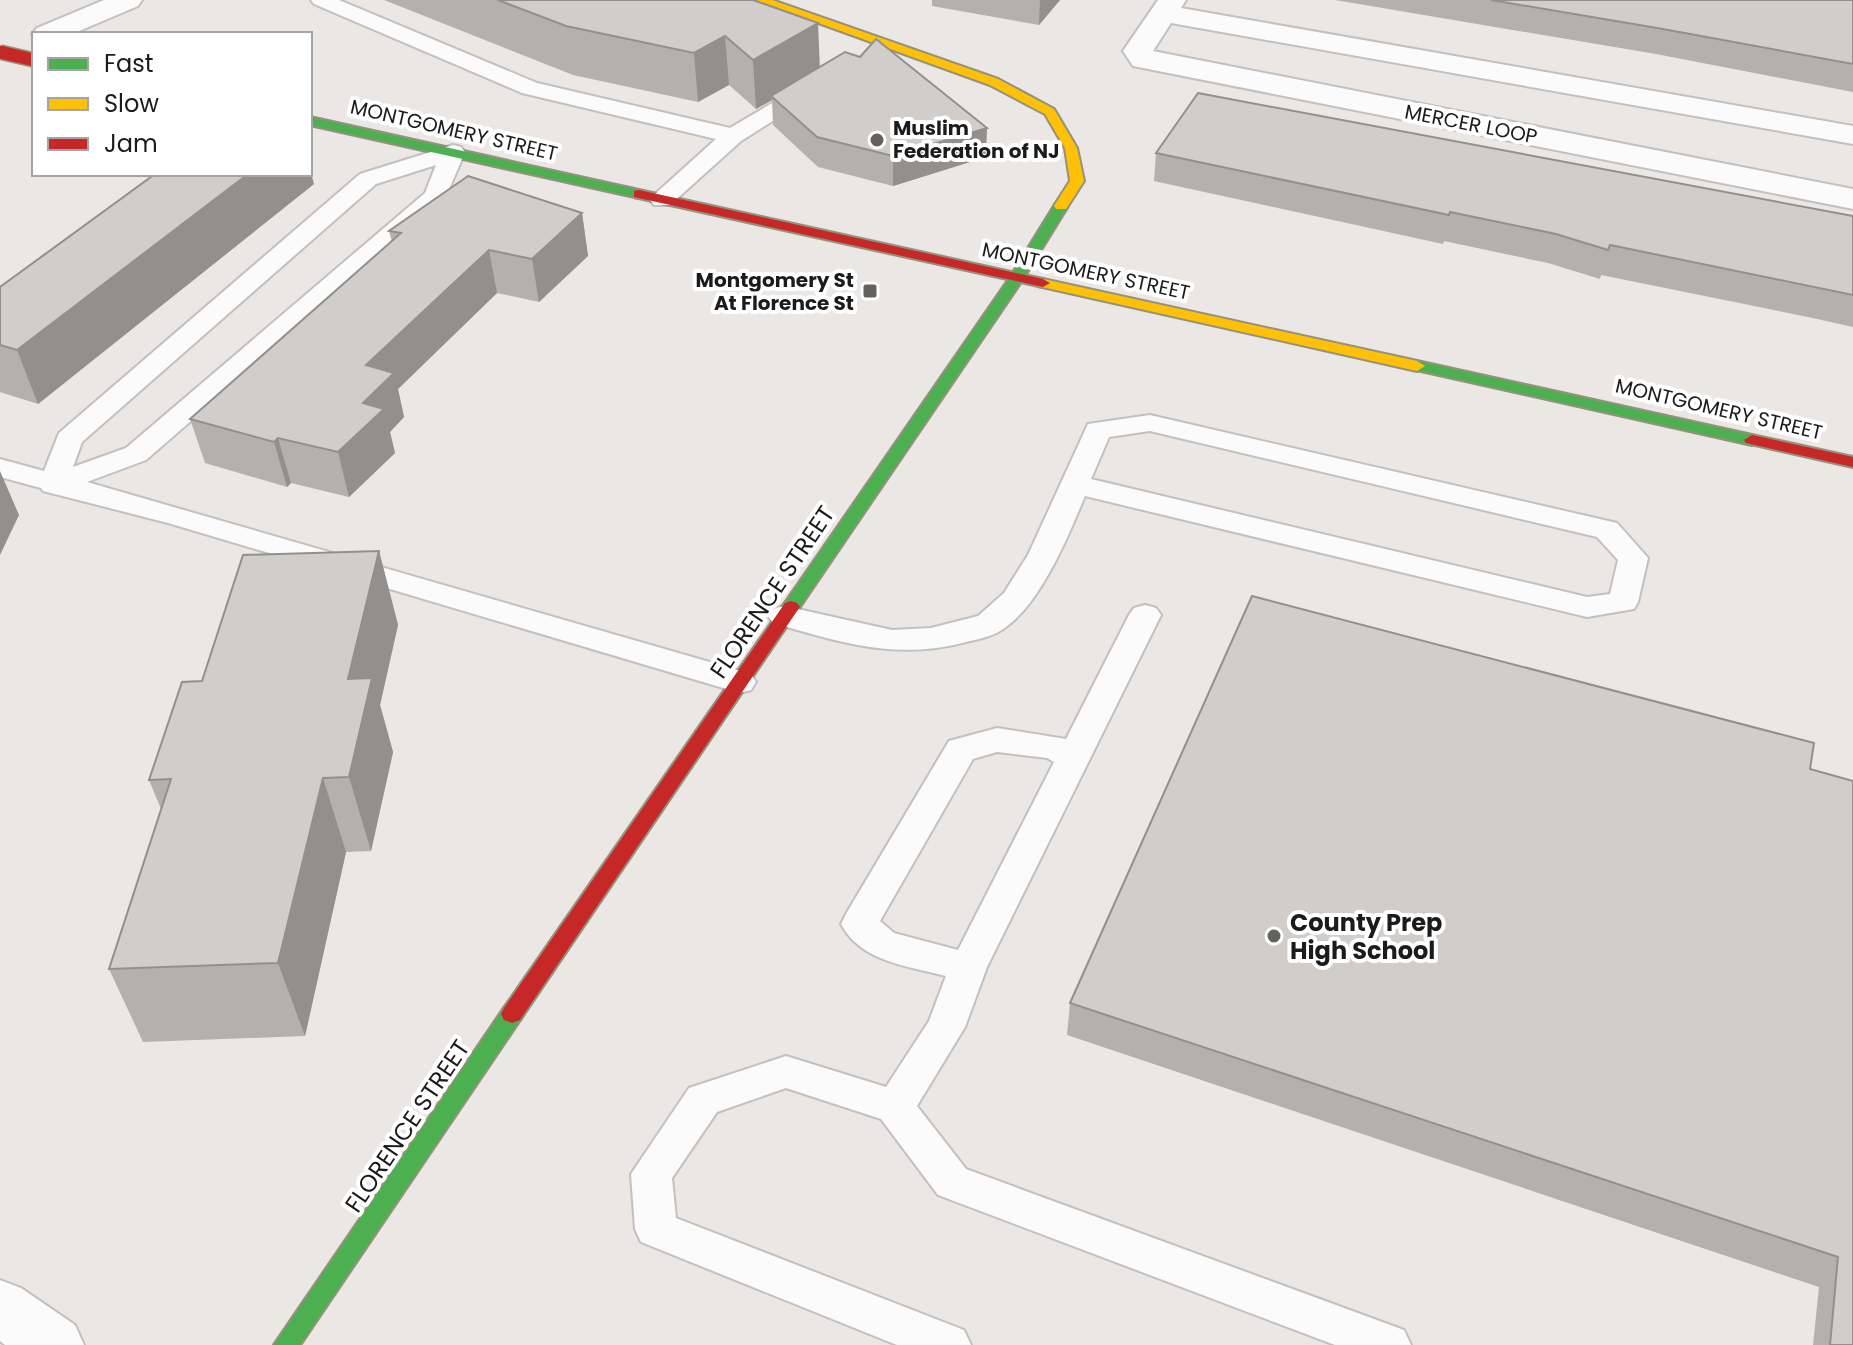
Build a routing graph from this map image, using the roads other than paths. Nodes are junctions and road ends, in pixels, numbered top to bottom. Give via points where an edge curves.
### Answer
1 (128, 0) edge
2 (321, 0) edge
3 (761, 0) edge
4 (1167, 6) edge
5 (52, 32) edge
6 (32, 41) edge
7 (0, 53) edge
8 (32, 60) edge
9 (828, 80) edge
10 (312, 121) edge
11 (1853, 135) edge
12 (733, 136) junction
13 (453, 152) junction
14 (1853, 199) edge
15 (662, 200) junction
16 (1016, 279) junction
17 (1853, 462) edge
18 (0, 468) edge
19 (1073, 484) junction
20 (53, 485) junction
21 (1145, 615) dead end
22 (784, 616) junction
23 (740, 682) junction
24 (1074, 758) junction
25 (968, 967) junction
26 (895, 1107) junction
27 (0, 1307) edge
28 (54, 1345) edge
29 (286, 1345) edge
30 (949, 1345) edge
31 (1389, 1345) edge

1 - 5 street
2 - 12 lane via 530,88
3 - 16 street, FLORENCE STREET via 878,50 994,82 1050,112 1071,148 1077,181
4 - 11 street, MERCER LOOP
4 - 14 street, MERCER LOOP via 1138,51 1143,60
6 - 7 street
7 - 8 street, bridge
9 - 12 lane
10 - 13 street, MONTGOMERY STREET
12 - 15 lane
13 - 15 street, MONTGOMERY STREET
13 - 20 lane via 436,196 136,454
13 - 20 lane via 368,179 69,439
15 - 16 street, MONTGOMERY STREET
16 - 17 street, MONTGOMERY STREET
16 - 22 street, FLORENCE STREET
18 - 20 lane
19 - 19 lane via 1587,607 1623,602 1633,558 1607,530 1150,423 1098,430
19 - 22 lane via 1031,579 996,620 931,642 893,642
20 - 23 lane via 178,516
21 - 24 lane
22 - 23 street, FLORENCE STREET
23 - 29 street, FLORENCE STREET
24 - 25 lane
24 - 25 lane via 1054,747 997,740 961,750 859,924 883,945
25 - 26 lane via 946,1027
26 - 30 lane via 786,1072 703,1100 651,1174 656,1229
26 - 31 lane via 952,1182
27 - 28 street

